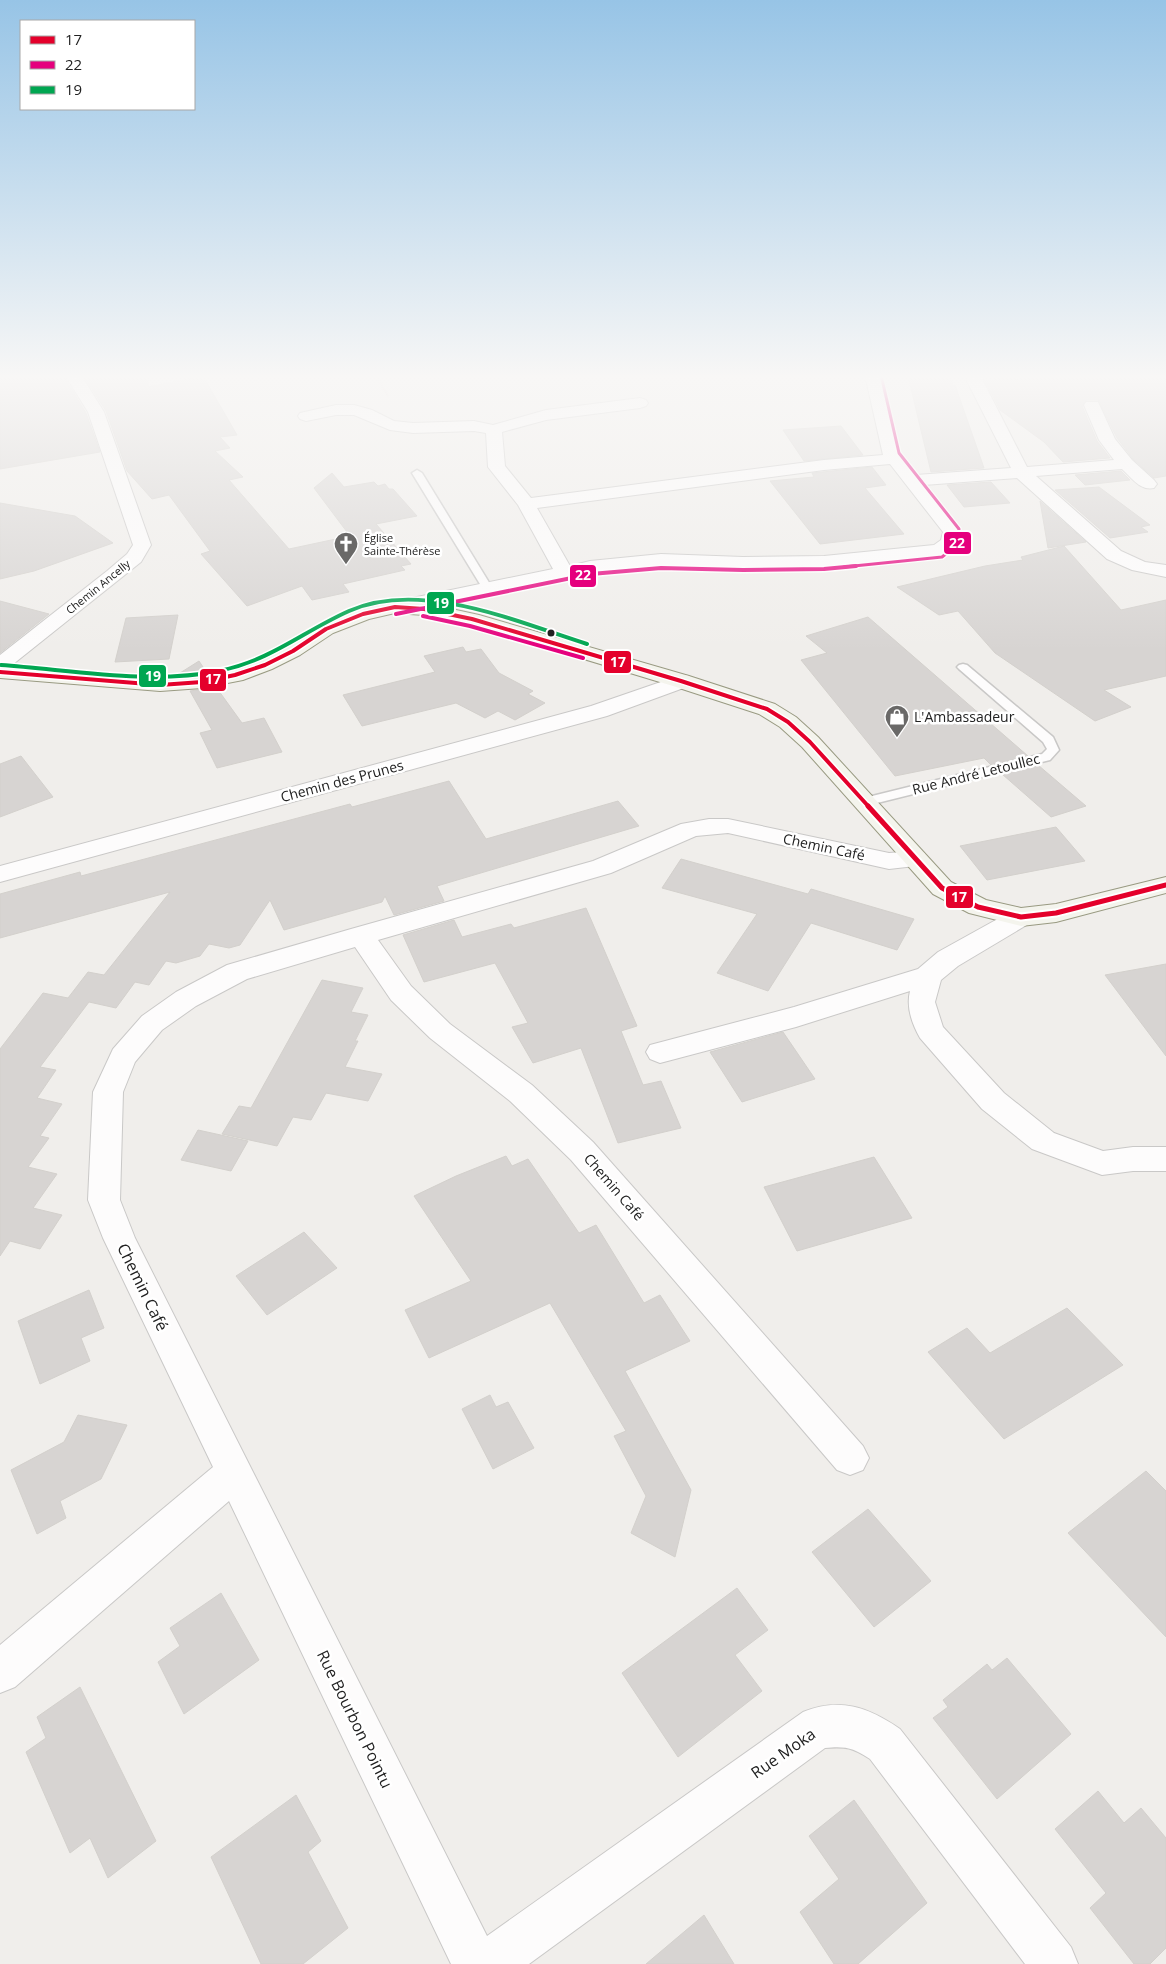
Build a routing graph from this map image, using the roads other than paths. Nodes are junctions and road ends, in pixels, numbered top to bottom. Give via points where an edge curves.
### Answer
1 (115, 467) edge
2 (497, 467) edge
3 (811, 467) edge
4 (900, 467) edge
5 (1019, 467) edge
6 (1095, 467) edge
7 (1129, 467) edge
8 (417, 473) dead end
9 (1022, 473) junction
10 (911, 481) junction
11 (1148, 484) dead end
12 (526, 504) junction
13 (1166, 571) edge
14 (564, 572) junction
15 (488, 590) junction
16 (395, 607) junction
17 (0, 665) edge
18 (963, 667) dead end
19 (0, 672) edge
20 (681, 681) junction
21 (865, 802) junction
22 (915, 859) junction
23 (0, 874) edge
24 (1166, 885) edge
25 (1021, 917) junction
26 (360, 935) junction
27 (928, 976) junction
28 (660, 1052) dead end
29 (1166, 1159) edge
30 (850, 1458) dead end
31 (234, 1473) junction
32 (0, 1672) edge
33 (476, 1964) edge
34 (489, 1964) edge
35 (1054, 1964) edge

1 - 17 street, Chemin Ancelly via 142,544 134,558
2 - 12 street
3 - 12 street
4 - 10 street
5 - 9 street
6 - 9 street
7 - 11 street
8 - 15 lane
9 - 10 street
9 - 13 street via 1114,555 1126,563
10 - 14 street via 952,532 948,545 939,550 824,562 661,560 590,566
12 - 14 street
14 - 15 street
15 - 16 street
16 - 19 main road via 363,614 326,629 265,666 202,682 160,686
16 - 20 main road via 472,619
18 - 21 lane, Rue André Letoullec via 1049,740 1053,750 1046,757
20 - 21 main road via 767,709 788,722
20 - 23 street, Chemin des Prunes via 598,710
21 - 22 main road
22 - 25 main road via 942,888 978,907
22 - 26 street, Chemin Café via 889,861 728,826 709,826 690,829 602,867
24 - 25 main road via 1056,913
25 - 27 street via 948,959
26 - 30 street, Chemin Café via 401,993 440,1031 521,1093 582,1151
26 - 31 street, Chemin Café via 237,972 186,999 152,1023 123,1057 108,1092 104,1200 119,1238
27 - 28 street via 796,1017
27 - 29 street via 921,1002 930,1031 993,1101 1043,1141 1102,1163
31 - 32 street
31 - 33 street, Rue Bourbon Pointu
34 - 35 street, Rue Moka via 818,1727 843,1725 864,1729 885,1744

